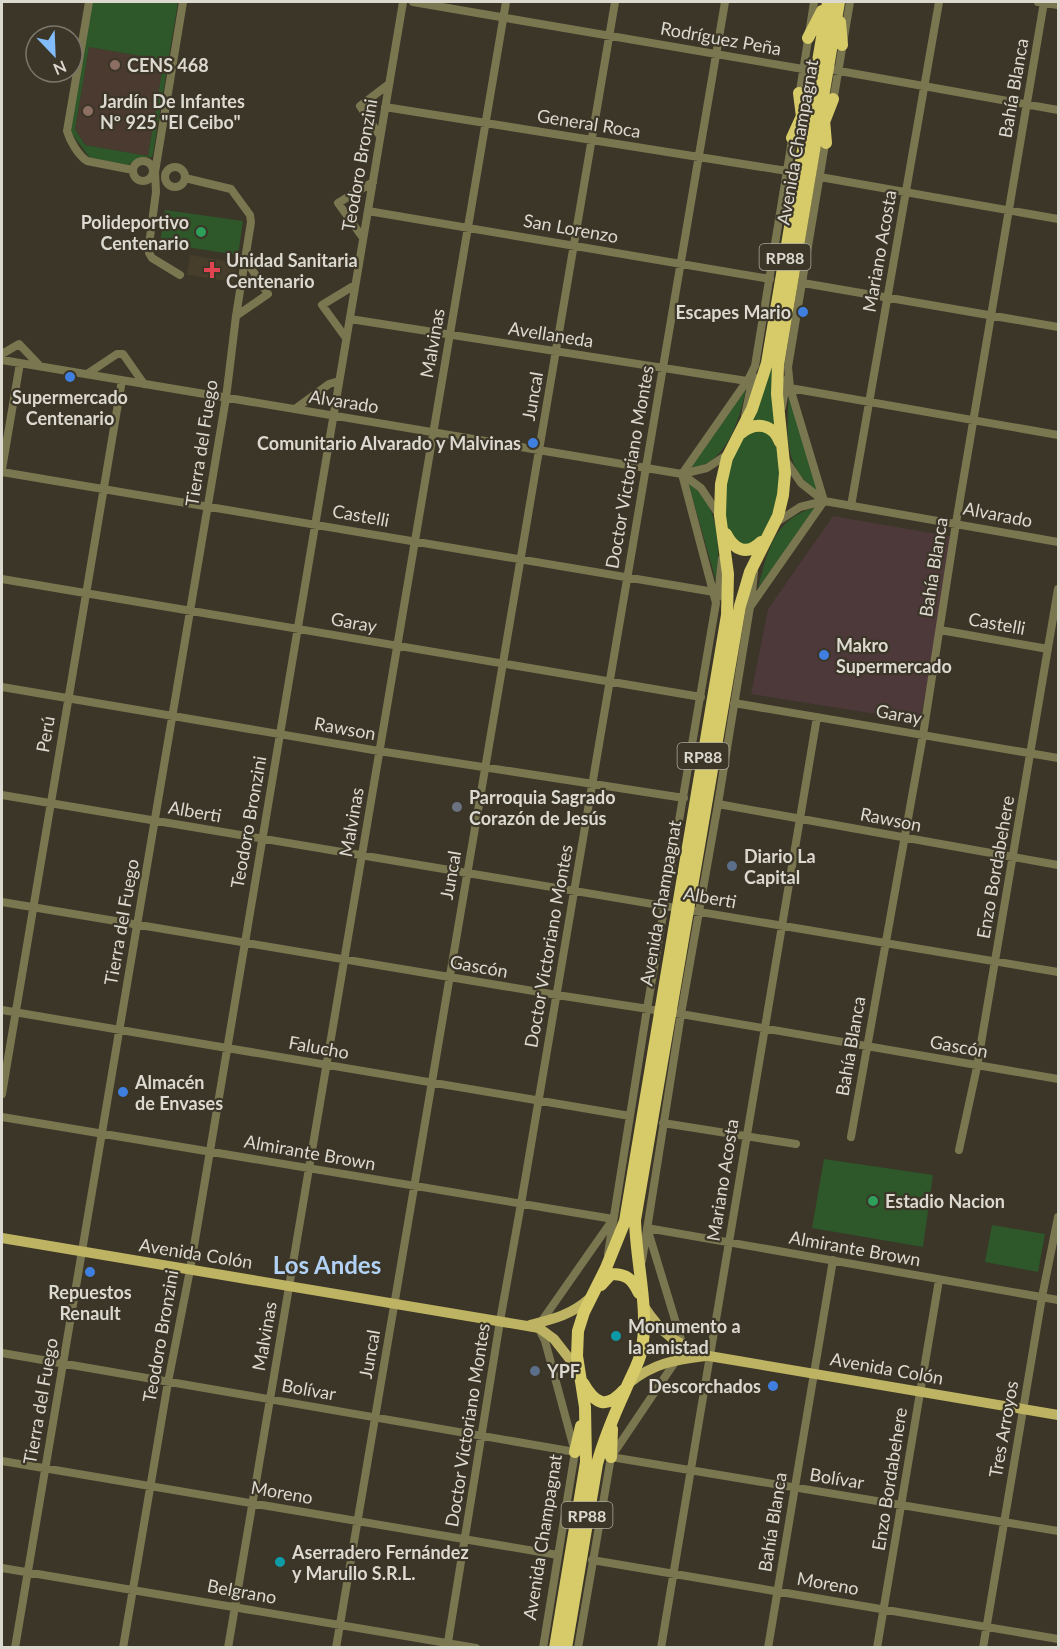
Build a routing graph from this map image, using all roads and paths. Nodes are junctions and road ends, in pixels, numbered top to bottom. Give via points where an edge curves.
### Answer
1 (88, 2) edge
2 (183, 2) edge
3 (403, 2) edge
4 (413, 2) edge
5 (506, 2) edge
6 (615, 2) edge
7 (724, 2) edge
8 (815, 2) edge
9 (827, 2) edge
10 (839, 2) edge
11 (849, 2) edge
12 (939, 2) edge
13 (1042, 2) edge
14 (1059, 5) edge
15 (504, 17) junction
16 (817, 20) junction
17 (840, 20) junction
18 (609, 35) junction
19 (826, 42) junction
20 (716, 54) junction
21 (803, 69) junction
22 (827, 69) junction
23 (389, 84) junction
24 (925, 87) junction
25 (817, 97) junction
26 (1027, 104) junction
27 (385, 107) junction
28 (1059, 110) edge
29 (486, 123) junction
30 (380, 136) junction
31 (592, 141) junction
32 (809, 141) junction
33 (698, 158) junction
34 (133, 170) junction
35 (787, 171) junction
36 (158, 173) junction
37 (820, 177) junction
38 (185, 178) junction
39 (373, 182) junction
40 (906, 192) junction
41 (1009, 210) junction
42 (368, 211) junction
43 (1059, 219) edge
44 (468, 228) junction
45 (363, 238) junction
46 (574, 246) junction
47 (245, 260) junction
48 (680, 263) junction
49 (180, 275) dead end
50 (770, 279) junction
51 (803, 284) junction
52 (355, 285) junction
53 (888, 298) junction
54 (991, 315) junction
55 (236, 316) junction
56 (350, 318) junction
57 (1059, 327) edge
58 (450, 334) junction
59 (346, 338) junction
60 (556, 351) junction
61 (2, 354) edge
62 (2, 360) edge
63 (757, 361) junction
64 (20, 363) junction
65 (40, 366) junction
66 (663, 368) junction
67 (788, 368) junction
68 (87, 374) junction
69 (122, 380) junction
70 (339, 381) junction
71 (747, 381) junction
72 (144, 384) junction
73 (790, 388) junction
74 (226, 398) junction
75 (870, 401) junction
76 (295, 409) junction
77 (333, 416) junction
78 (973, 420) junction
79 (743, 427) junction
80 (433, 432) junction
81 (1059, 435) edge
82 (780, 442) junction
83 (733, 445) junction
84 (539, 450) junction
85 (646, 468) junction
86 (2, 470) edge
87 (682, 474) junction
88 (104, 489) junction
89 (824, 501) junction
90 (851, 506) junction
91 (208, 507) junction
92 (722, 523) junction
93 (956, 523) junction
94 (315, 524) junction
95 (770, 531) junction
96 (725, 540) junction
97 (415, 541) junction
98 (1059, 542) edge
99 (759, 549) junction
100 (521, 559) junction
101 (627, 577) junction
102 (2, 579) edge
103 (1059, 589) edge
104 (714, 592) junction
105 (86, 593) junction
106 (717, 603) junction
107 (750, 607) junction
108 (190, 611) junction
109 (297, 629) junction
110 (940, 630) junction
111 (397, 646) junction
112 (1048, 649) junction
113 (503, 664) junction
114 (610, 682) junction
115 (2, 687) edge
116 (701, 697) junction
117 (68, 698) junction
118 (734, 703) junction
119 (173, 716) junction
120 (817, 717) junction
121 (280, 734) junction
122 (923, 735) junction
123 (380, 751) junction
124 (1030, 753) junction
125 (1059, 758) edge
126 (486, 766) junction
127 (592, 785) junction
128 (2, 795) edge
129 (684, 798) junction
130 (51, 803) junction
131 (718, 804) junction
132 (800, 818) junction
133 (155, 821) junction
134 (905, 838) junction
135 (262, 839) junction
136 (362, 856) junction
137 (1013, 858) junction
138 (1059, 865) edge
139 (468, 873) junction
140 (574, 892) junction
141 (2, 902) edge
142 (33, 907) junction
143 (682, 909) junction
144 (137, 925) junction
145 (782, 926) junction
146 (245, 943) junction
147 (885, 943) junction
148 (344, 960) junction
149 (995, 962) junction
150 (1059, 972) edge
151 (450, 977) junction
152 (557, 995) junction
153 (646, 1009) junction
154 (2, 1010) edge
155 (15, 1012) junction
156 (670, 1013) junction
157 (765, 1029) junction
158 (120, 1030) junction
159 (867, 1047) junction
160 (227, 1048) junction
161 (326, 1065) junction
162 (977, 1067) junction
163 (1059, 1079) edge
164 (432, 1083) junction
165 (2, 1094) edge
166 (539, 1101) junction
167 (630, 1116) junction
168 (2, 1117) edge
169 (663, 1123) junction
170 (102, 1134) junction
171 (746, 1136) junction
172 (851, 1137) dead end
173 (796, 1144) dead end
174 (959, 1150) dead end
175 (209, 1152) junction
176 (309, 1168) junction
177 (414, 1186) junction
178 (521, 1204) junction
179 (1059, 1217) edge
180 (613, 1219) junction
181 (647, 1228) junction
182 (2, 1238) edge
183 (729, 1243) junction
184 (82, 1253) junction
185 (833, 1260) junction
186 (606, 1268) junction
187 (190, 1270) junction
188 (640, 1275) junction
189 (939, 1280) junction
190 (289, 1287) junction
191 (592, 1294) junction
192 (1042, 1297) junction
193 (1059, 1300) edge
194 (642, 1301) junction
195 (395, 1303) junction
196 (500, 1321) junction
197 (540, 1325) junction
198 (683, 1346) junction
199 (2, 1353) edge
200 (709, 1356) junction
201 (677, 1359) junction
202 (63, 1363) junction
203 (814, 1374) junction
204 (580, 1375) junction
205 (168, 1382) junction
206 (627, 1386) junction
207 (920, 1392) junction
208 (270, 1399) junction
209 (585, 1407) junction
210 (1024, 1409) junction
211 (1059, 1415) edge
212 (375, 1418) junction
213 (613, 1419) junction
214 (482, 1436) junction
215 (575, 1452) junction
216 (611, 1457) junction
217 (2, 1461) edge
218 (45, 1468) junction
219 (690, 1470) junction
220 (151, 1486) junction
221 (795, 1488) junction
222 (252, 1504) junction
223 (901, 1505) junction
224 (358, 1522) junction
225 (1004, 1522) junction
226 (1059, 1531) edge
227 (465, 1540) junction
228 (558, 1556) junction
229 (592, 1560) junction
230 (2, 1568) edge
231 (28, 1572) junction
232 (673, 1574) junction
233 (133, 1590) junction
234 (777, 1592) junction
235 (235, 1607) junction
236 (884, 1610) junction
237 (340, 1625) junction
238 (986, 1627) junction
239 (1059, 1639) edge
240 (447, 1645) edge
241 (15, 1647) edge
242 (123, 1647) edge
243 (228, 1647) edge
244 (336, 1647) edge
245 (476, 1647) edge
246 (543, 1647) edge
247 (555, 1647) edge
248 (566, 1647) edge
249 (578, 1647) edge
250 (661, 1647) edge
251 (768, 1647) edge
252 (877, 1647) edge
253 (983, 1647) edge

1 - 34 street via 67,131 87,161
2 - 36 street
3 - 23 street, Teodoro Bronzini
4 - 15 street, Rodríguez Peña
5 - 15 street, Malvinas
6 - 18 street, Juncal
7 - 20 street, Doctor Victoriano Montes
8 - 16 highway
8 - 19 street, Avenida Champagnat
9 - 16 highway
9 - 19 highway, Avenida Champagnat / RP88
10 - 17 highway
10 - 19 highway, Avenida Champagnat / RP88
11 - 17 highway
11 - 19 street, Avenida Champagnat
12 - 24 street, Mariano Acosta
13 - 14 street
13 - 26 street, Bahía Blanca
15 - 18 street, Rodríguez Peña
15 - 29 street, Malvinas
16 - 19 highway
17 - 19 highway
18 - 20 street, Rodríguez Peña
18 - 31 street, Juncal
19 - 21 street, Avenida Champagnat
19 - 22 highway, Avenida Champagnat / RP88
20 - 21 street, Rodríguez Peña
20 - 33 street, Doctor Victoriano Montes
21 - 22 street, Rodríguez Peña
21 - 25 street, Avenida Champagnat
22 - 24 street, Rodríguez Peña
22 - 25 highway, Avenida Champagnat / RP88
23 - 27 street, Teodoro Bronzini
23 - 30 street via 360,106
24 - 26 street, Rodríguez Peña
24 - 40 street, Mariano Acosta
25 - 32 highway, Avenida Champagnat / RP88
25 - 32 street, Avenida Champagnat
25 - 32 highway via 802,117
25 - 32 highway via 824,121
26 - 28 street, Rodríguez Peña
26 - 41 street, Bahía Blanca
27 - 29 street, General Roca
27 - 30 street, Teodoro Bronzini
29 - 31 street, General Roca
29 - 44 street, Malvinas
30 - 39 street, Teodoro Bronzini
31 - 33 street, General Roca
31 - 46 street, Juncal
32 - 35 street, Avenida Champagnat
32 - 37 street, Avenida Champagnat
32 - 79 highway, Avenida Champagnat / RP88 via 767,363
32 - 82 highway, Avenida Champagnat / RP88 via 776,381
33 - 35 street, General Roca
33 - 48 street, Doctor Victoriano Montes
34 - 36 street via 135,178 141,181
34 - 36 street via 137,162 144,160
35 - 50 street, Avenida Champagnat
36 - 38 street via 179,167
36 - 38 street via 173,187
36 - 49 street via 149,253
37 - 40 street
37 - 51 street, Avenida Champagnat
38 - 47 street, Tierra del Fuego via 227,186 235,192 250,215
39 - 42 street, Teodoro Bronzini
39 - 45 street via 338,203
40 - 41 street
40 - 53 street, Mariano Acosta
41 - 43 street
41 - 54 street, Bahía Blanca
42 - 44 street, San Lorenzo
42 - 45 street, Teodoro Bronzini
44 - 46 street, San Lorenzo
44 - 58 street, Malvinas
45 - 52 street, Teodoro Bronzini
46 - 48 street, San Lorenzo
46 - 60 street, Juncal
47 - 55 street, Tierra del Fuego
47 - 55 street via 268,294
48 - 50 street, San Lorenzo
48 - 66 street, Doctor Victoriano Montes
50 - 63 street, Avenida Champagnat
51 - 53 street
51 - 67 street, Avenida Champagnat
52 - 56 street, Teodoro Bronzini
52 - 59 street via 322,305
53 - 54 street
53 - 75 street, Mariano Acosta
54 - 57 street
54 - 78 street, Bahía Blanca
55 - 74 street, Tierra del Fuego
56 - 58 street, Avellaneda
56 - 59 street, Teodoro Bronzini
58 - 60 street, Avellaneda
58 - 80 street, Malvinas
59 - 70 street, Teodoro Bronzini
60 - 66 street, Avellaneda
60 - 84 street, Juncal
61 - 65 street via 19,344
62 - 64 street, Alvarado
63 - 71 street, Avenida Champagnat
63 - 79 street, Avenida Champagnat
64 - 65 street, Alvarado
64 - 86 street
65 - 68 street, Alvarado
66 - 71 street, Avellaneda
66 - 85 street, Doctor Victoriano Montes
67 - 73 street, Avenida Champagnat
67 - 82 street, Avenida Champagnat
68 - 69 street, Alvarado
68 - 72 street via 123,354
69 - 72 street, Alvarado
69 - 88 street, Perú
70 - 76 street
70 - 77 street, Teodoro Bronzini
71 - 87 street, Avenida Champagnat
72 - 74 street, Alvarado
73 - 75 street
73 - 89 street, Avenida Champagnat
74 - 76 street, Alvarado
74 - 91 street, Tierra del Fuego
75 - 78 street
75 - 90 street, Mariano Acosta
76 - 77 street, Alvarado
77 - 80 street, Alvarado
77 - 94 street, Teodoro Bronzini
78 - 81 street
78 - 93 street, Bahía Blanca
79 - 83 highway, Avenida Champagnat / RP88
80 - 84 street, Alvarado
80 - 97 street, Malvinas
82 - 83 highway via 776,432 763,426 748,428
82 - 89 street via 796,477
82 - 95 highway, Avenida Champagnat / RP88 via 785,472 783,495
83 - 87 street, Alvarado via 712,465
83 - 92 highway, Avenida Champagnat / RP88 via 721,484
84 - 85 street, Alvarado
84 - 100 street, Juncal
85 - 87 street, Alvarado
85 - 101 street, Doctor Victoriano Montes
86 - 88 street, Castelli
87 - 92 street, Alvarado via 705,492
87 - 104 street, Avenida Champagnat
88 - 91 street, Castelli
88 - 105 street, Perú
89 - 90 street, Alvarado
89 - 95 street, Alvarado via 793,510
89 - 107 street, Avenida Champagnat
90 - 93 street, Alvarado
91 - 94 street, Castelli
91 - 108 street, Tierra del Fuego
92 - 95 highway via 731,544 740,550 755,548
92 - 96 highway, Avenida Champagnat / RP88
93 - 98 street, Alvarado
93 - 110 street, Bahía Blanca
94 - 97 street, Castelli
94 - 109 street, Teodoro Bronzini
95 - 99 highway, Avenida Champagnat / RP88
96 - 106 street, Avenida Champagnat
96 - 143 highway, Avenida Champagnat / RP88 via 727,615
97 - 100 street, Castelli
97 - 111 street, Malvinas
99 - 107 street, Avenida Champagnat
99 - 143 highway, Avenida Champagnat / RP88 via 740,606
100 - 101 street, Castelli
100 - 113 street, Juncal
101 - 104 street, Castelli
101 - 114 street, Doctor Victoriano Montes
102 - 105 street, Garay
103 - 112 street, Enzo Bordabehere
104 - 106 street, Avenida Champagnat
105 - 108 street, Garay
105 - 117 street, Perú
106 - 116 street, Avenida Champagnat
107 - 118 street, Avenida Champagnat
108 - 109 street, Garay
108 - 119 street, Tierra del Fuego
109 - 111 street, Garay
109 - 121 street, Teodoro Bronzini
110 - 112 street, Castelli
110 - 122 street, Bahía Blanca
111 - 113 street, Garay
111 - 123 street, Malvinas
112 - 124 street, Enzo Bordabehere
113 - 114 street, Garay
113 - 126 street, Juncal
114 - 116 street, Garay
114 - 127 street, Doctor Victoriano Montes
115 - 117 street, Rawson
116 - 129 street, Avenida Champagnat
117 - 119 street, Rawson
117 - 130 street, Perú
118 - 120 street, Garay
118 - 131 street, Avenida Champagnat
119 - 121 street, Rawson
119 - 133 street, Tierra del Fuego
120 - 122 street, Garay
120 - 132 street, Mariano Acosta
121 - 123 street, Rawson
121 - 135 street, Teodoro Bronzini
122 - 124 street, Garay
122 - 134 street, Bahía Blanca
123 - 126 street, Rawson
123 - 136 street, Malvinas
124 - 125 street, Garay
124 - 137 street, Enzo Bordabehere
126 - 127 street, Rawson
126 - 139 street, Juncal
127 - 129 street, Rawson
127 - 140 street, Doctor Victoriano Montes
128 - 130 street, Alberti
129 - 143 street, Avenida Champagnat
130 - 133 street, Alberti
130 - 142 street, Perú
131 - 132 street, Rawson
131 - 143 street, Avenida Champagnat
132 - 134 street, Rawson
132 - 145 street, Mariano Acosta
133 - 135 street, Alberti
133 - 144 street, Tierra del Fuego
134 - 137 street, Rawson
134 - 147 street, Bahía Blanca
135 - 136 street, Alberti
135 - 146 street, Teodoro Bronzini
136 - 139 street, Alberti
136 - 148 street, Malvinas
137 - 138 street, Rawson
137 - 149 street, Enzo Bordabehere
139 - 140 street, Alberti
139 - 151 street, Juncal
140 - 143 street, Alberti
140 - 152 street, Doctor Victoriano Montes
141 - 142 street, Gascón
142 - 144 street, Gascón
142 - 155 street, Perú
143 - 145 street, Alberti
143 - 153 street, Avenida Champagnat
143 - 156 highway, Avenida Champagnat / RP88
143 - 156 street, Avenida Champagnat
144 - 146 street, Gascón
144 - 158 street, Tierra del Fuego
145 - 147 street, Alberti
145 - 157 street, Mariano Acosta
146 - 148 street, Gascón
146 - 160 street, Teodoro Bronzini
147 - 149 street, Alberti
147 - 159 street, Bahía Blanca
148 - 151 street, Gascón
148 - 161 street, Malvinas
149 - 150 street, Alberti
149 - 162 street, Enzo Bordabehere
151 - 152 street, Gascón
151 - 164 street, Juncal
152 - 153 street, Gascón
152 - 166 street, Doctor Victoriano Montes
153 - 156 street, Gascón
153 - 167 street, Avenida Champagnat
154 - 155 street, Falucho
155 - 158 street, Falucho
155 - 165 street, Perú
156 - 157 street, Gascón
156 - 169 street, Avenida Champagnat
156 - 186 highway, Avenida Champagnat / RP88 via 625,1221
156 - 188 highway, Avenida Champagnat / RP88 via 635,1220
157 - 159 street, Gascón
157 - 171 street, Mariano Acosta
158 - 160 street, Falucho
158 - 170 street, Tierra del Fuego
159 - 162 street, Gascón
159 - 172 street, Bahía Blanca
160 - 161 street, Falucho
160 - 175 street, Teodoro Bronzini
161 - 164 street, Falucho
161 - 176 street, Malvinas
162 - 163 street, Gascón
162 - 174 street, Enzo Bordabehere
164 - 166 street, Falucho
164 - 177 street, Juncal
166 - 167 street, Falucho
166 - 178 street, Doctor Victoriano Montes
167 - 180 street, Avenida Champagnat
168 - 170 street, Almirante Brown
169 - 171 street
169 - 181 street, Avenida Champagnat
170 - 175 street, Almirante Brown
170 - 184 street, Tierra del Fuego
171 - 173 street
171 - 183 street, Mariano Acosta
175 - 176 street, Almirante Brown
175 - 187 street, Teodoro Bronzini
176 - 177 street, Almirante Brown
176 - 190 street, Malvinas
177 - 178 street, Almirante Brown
177 - 195 street, Juncal
178 - 180 street, Almirante Brown
178 - 196 street, Doctor Victoriano Montes
179 - 192 street, Tres Arroyos
180 - 186 street, Avenida Champagnat
180 - 197 street, Avenida Champagnat
181 - 183 street, Almirante Brown
181 - 188 street, Avenida Champagnat
181 - 198 street, Avenida Champagnat
182 - 184 main road, Avenida Colón
183 - 185 street, Almirante Brown
183 - 200 street, Mariano Acosta
184 - 187 main road, Avenida Colón
184 - 202 street, Tierra del Fuego
185 - 189 street, Almirante Brown
185 - 203 street, Bahía Blanca
186 - 191 highway, Avenida Champagnat / RP88
187 - 190 main road, Avenida Colón
187 - 205 street, Teodoro Bronzini
188 - 194 highway, Avenida Champagnat / RP88
189 - 192 street, Almirante Brown
189 - 207 street, Enzo Bordabehere
190 - 195 main road, Avenida Colón
190 - 208 street, Malvinas
191 - 194 highway, Avenida Colón via 611,1275 622,1274 633,1280
191 - 197 main road, Avenida Colón via 570,1313
191 - 204 highway, Avenida Champagnat / RP88 via 578,1331
192 - 193 street, Almirante Brown
192 - 210 street, Tres Arroyos
194 - 198 main road, Avenida Colón via 657,1326
194 - 206 highway, Avenida Champagnat / RP88 via 642,1349
195 - 196 main road, Avenida Colón
195 - 212 street, Juncal
196 - 197 main road, Avenida Colón
196 - 214 street, Doctor Victoriano Montes
197 - 204 main road, Avenida Colón
197 - 215 street, Avenida Champagnat
198 - 200 main road, Avenida Colón
199 - 202 street, Bolívar
200 - 201 main road, Avenida Colón
200 - 203 main road, Avenida Colón
200 - 219 street, Mariano Acosta
201 - 206 main road, Avenida Colón via 642,1372
201 - 216 street
202 - 205 street, Bolívar
202 - 218 street, Tierra del Fuego
203 - 207 main road, Avenida Colón
203 - 221 street, Bahía Blanca
204 - 206 highway, Avenida Colón via 592,1397 601,1402 611,1401
204 - 209 highway, Avenida Champagnat / RP88
205 - 208 street, Bolívar
205 - 220 street, Teodoro Bronzini
206 - 213 highway, Avenida Champagnat / RP88
207 - 210 main road, Avenida Colón
207 - 223 street, Enzo Bordabehere
208 - 212 street, Bolívar
208 - 222 street, Malvinas
209 - 215 highway
209 - 247 highway, Avenida Champagnat / RP88 via 583,1487
210 - 211 main road, Avenida Colón
210 - 225 street, Tres Arroyos
212 - 214 street, Bolívar
212 - 224 street, Juncal
213 - 216 highway
213 - 248 highway, Avenida Champagnat / RP88 via 592,1487
214 - 215 street, Bolívar
214 - 227 street, Doctor Victoriano Montes
215 - 228 street, Avenida Champagnat
216 - 219 street, Bolívar
216 - 229 street
217 - 218 street, Moreno
218 - 220 street, Moreno
218 - 231 street, Tierra del Fuego
219 - 221 street, Bolívar
219 - 232 street, Mariano Acosta
220 - 222 street, Moreno
220 - 233 street, Teodoro Bronzini
221 - 223 street, Bolívar
221 - 234 street, Bahía Blanca
222 - 224 street, Moreno
222 - 235 street, Malvinas
223 - 225 street, Bolívar
223 - 236 street, Enzo Bordabehere
224 - 227 street, Moreno
224 - 237 street, Juncal
225 - 226 street, Bolívar
225 - 238 street, Tres Arroyos
227 - 228 street, Moreno
227 - 240 street, Doctor Victoriano Montes
228 - 246 street, Avenida Champagnat
229 - 232 street, Moreno
229 - 249 street
230 - 231 street, Belgrano
231 - 233 street, Belgrano
231 - 241 street, Tierra del Fuego
232 - 234 street, Moreno
232 - 250 street, Mariano Acosta
233 - 235 street, Belgrano
233 - 242 street, Teodoro Bronzini
234 - 236 street, Moreno
234 - 251 street, Bahía Blanca
235 - 237 street, Belgrano
235 - 243 street, Malvinas
236 - 238 street, Moreno
236 - 252 street, Enzo Bordabehere
237 - 240 street, Belgrano
237 - 244 street, Juncal
238 - 239 street, Moreno
238 - 253 street, Tres Arroyos
240 - 245 street, Belgrano

